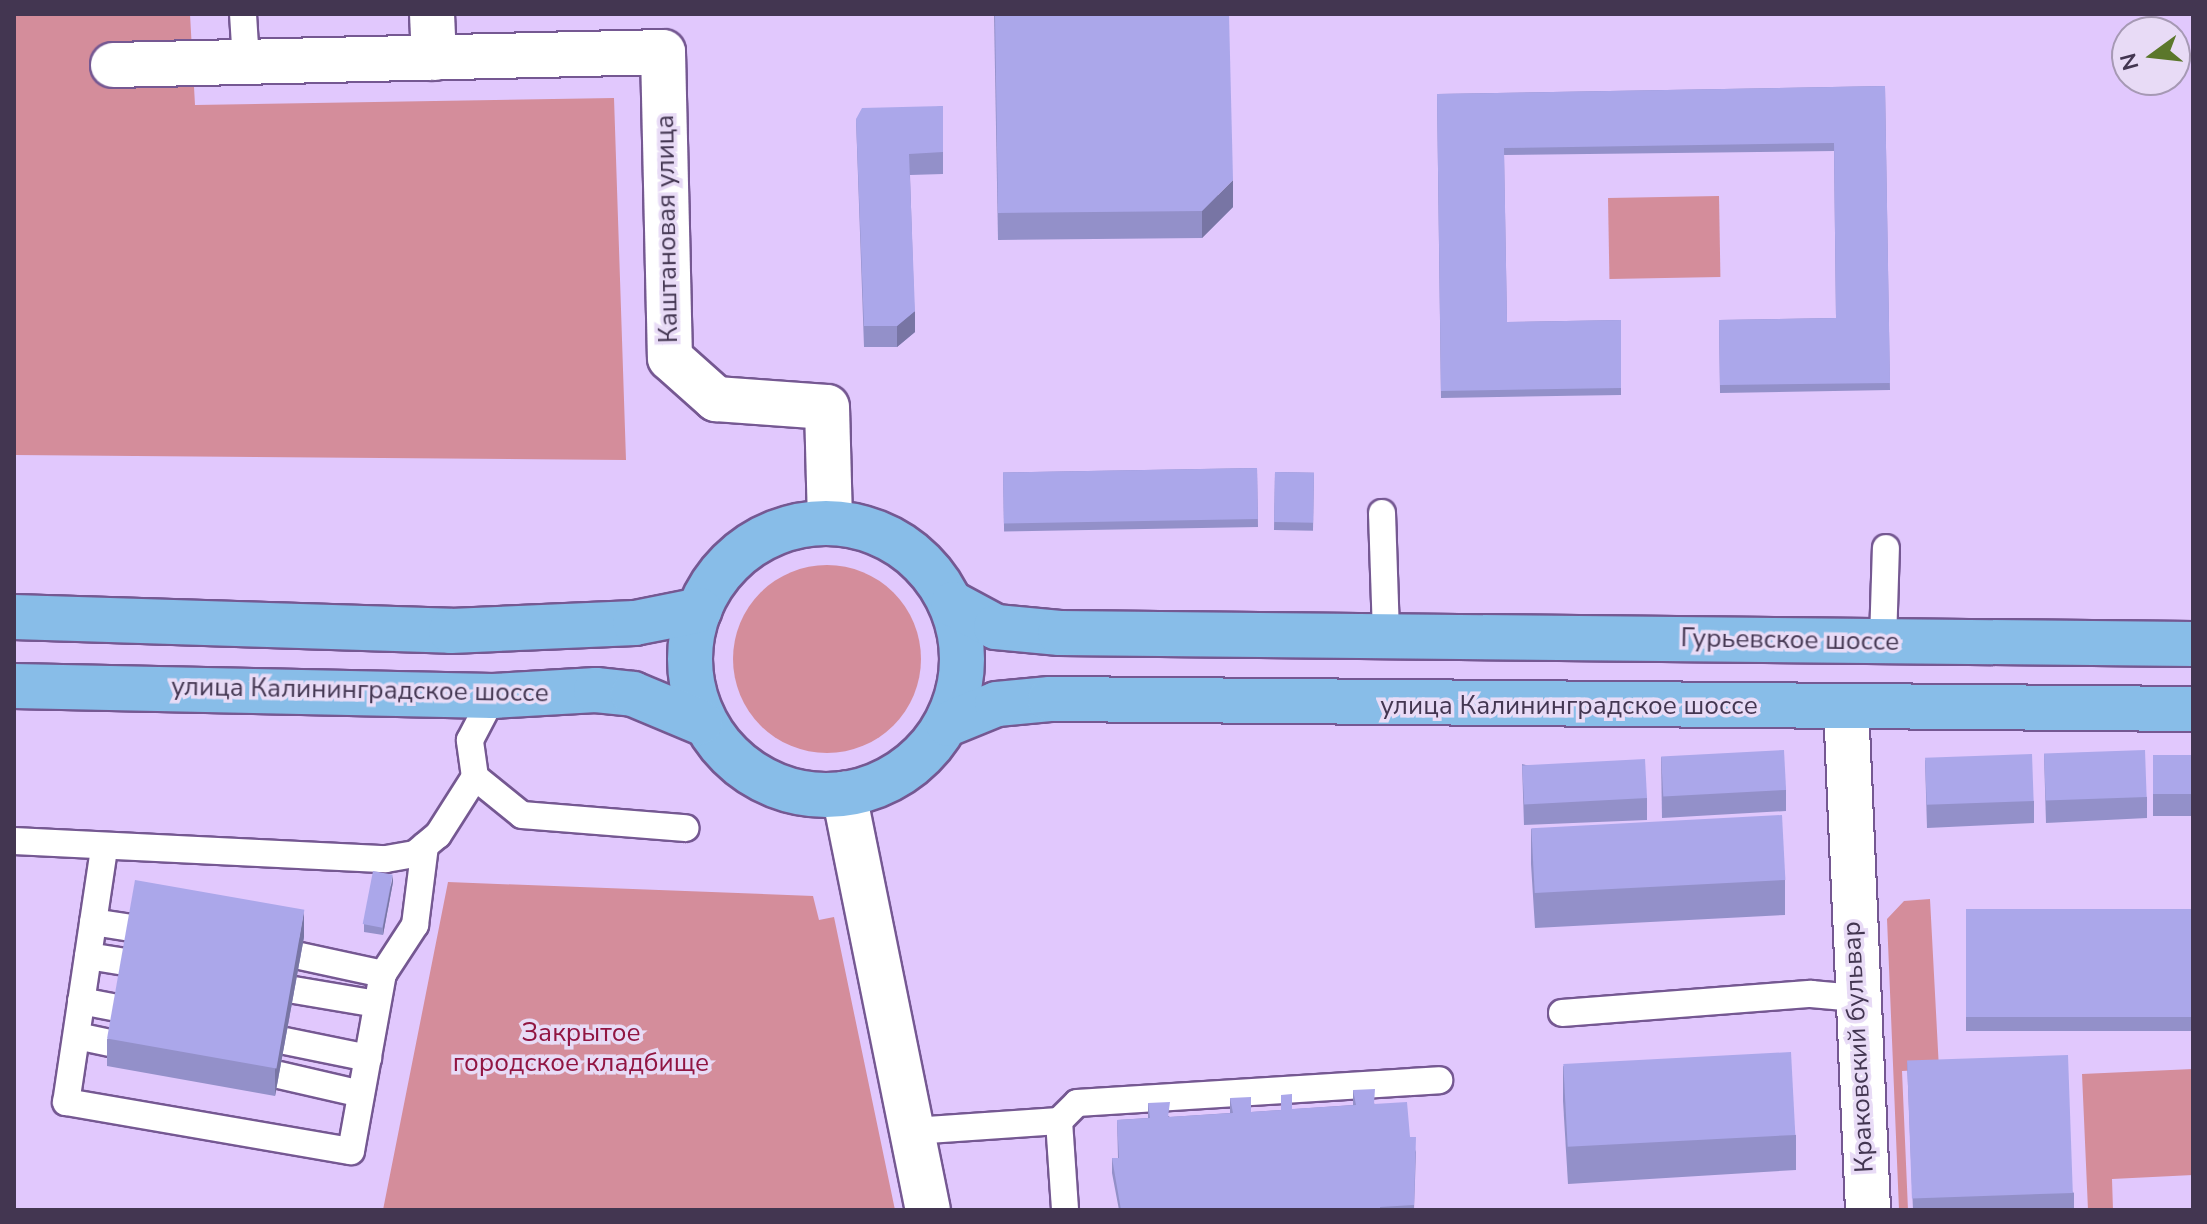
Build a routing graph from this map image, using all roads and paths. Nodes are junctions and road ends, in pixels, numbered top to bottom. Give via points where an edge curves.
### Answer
1 (243, 14) edge
2 (432, 14) edge
3 (434, 58) junction
4 (246, 62) junction
5 (113, 65) dead end
6 (1382, 513) dead end
7 (830, 522) junction
8 (1886, 548) dead end
9 (953, 604) junction
10 (700, 610) junction
11 (14, 617) edge
12 (1386, 636) junction
13 (1883, 641) junction
14 (2193, 644) edge
15 (14, 686) edge
16 (493, 696) junction
17 (1846, 706) junction
18 (2193, 709) edge
19 (700, 722) junction
20 (948, 724) junction
21 (475, 777) junction
22 (844, 794) junction
23 (685, 828) dead end
24 (14, 841) edge
25 (425, 846) junction
26 (104, 849) junction
27 (93, 922) junction
28 (131, 928) edge
29 (88, 956) junction
30 (300, 956) edge
31 (125, 962) edge
32 (383, 974) junction
33 (294, 990) edge
34 (1856, 998) junction
35 (81, 1001) junction
36 (377, 1004) junction
37 (117, 1008) edge
38 (1562, 1013) dead end
39 (77, 1036) junction
40 (285, 1041) edge
41 (111, 1043) edge
42 (368, 1058) junction
43 (279, 1075) edge
44 (1439, 1080) dead end
45 (361, 1094) junction
46 (1059, 1121) junction
47 (913, 1131) junction
48 (928, 1210) edge
49 (1065, 1210) edge
50 (1868, 1210) edge

1 - 4 lane
2 - 3 street
3 - 4 street
3 - 7 street, Каштановая улица via 663,52 670,358 716,399 827,407
4 - 5 street
6 - 12 lane
7 - 9 main road via 874,531 924,563
7 - 10 main road via 773,532 737,554
8 - 13 lane
9 - 12 main road via 996,627 1060,633
9 - 20 main road via 964,654
10 - 11 main road via 635,623 451,631
10 - 19 main road via 691,625 687,670
12 - 13 main road, Гурьевское шоссе
13 - 14 main road, Гурьевское шоссе
15 - 16 main road, улица Калининградское шоссе
16 - 19 main road, улица Калининградское шоссе via 633,694
16 - 21 lane via 470,740
17 - 18 main road, улица Калининградское шоссе
17 - 20 main road, улица Калининградское шоссе via 1050,699 997,704
17 - 34 street, Краковский бульвар
19 - 22 main road via 744,773
20 - 22 main road via 908,770
21 - 23 lane via 522,815
21 - 25 lane
22 - 47 street
24 - 26 lane
25 - 26 lane via 386,859
25 - 32 lane via 415,925
26 - 27 lane
27 - 28 lane
27 - 29 lane
29 - 31 lane
29 - 35 lane
30 - 32 lane
32 - 36 lane
33 - 36 lane
34 - 38 lane via 1811,994
34 - 50 street, Краковский бульвар
35 - 37 lane
35 - 39 lane
36 - 42 lane
39 - 41 lane
39 - 45 lane via 66,1102 351,1151
40 - 42 lane
42 - 45 lane
43 - 45 lane
44 - 46 lane via 1077,1103
46 - 47 lane
46 - 49 lane
47 - 48 street

